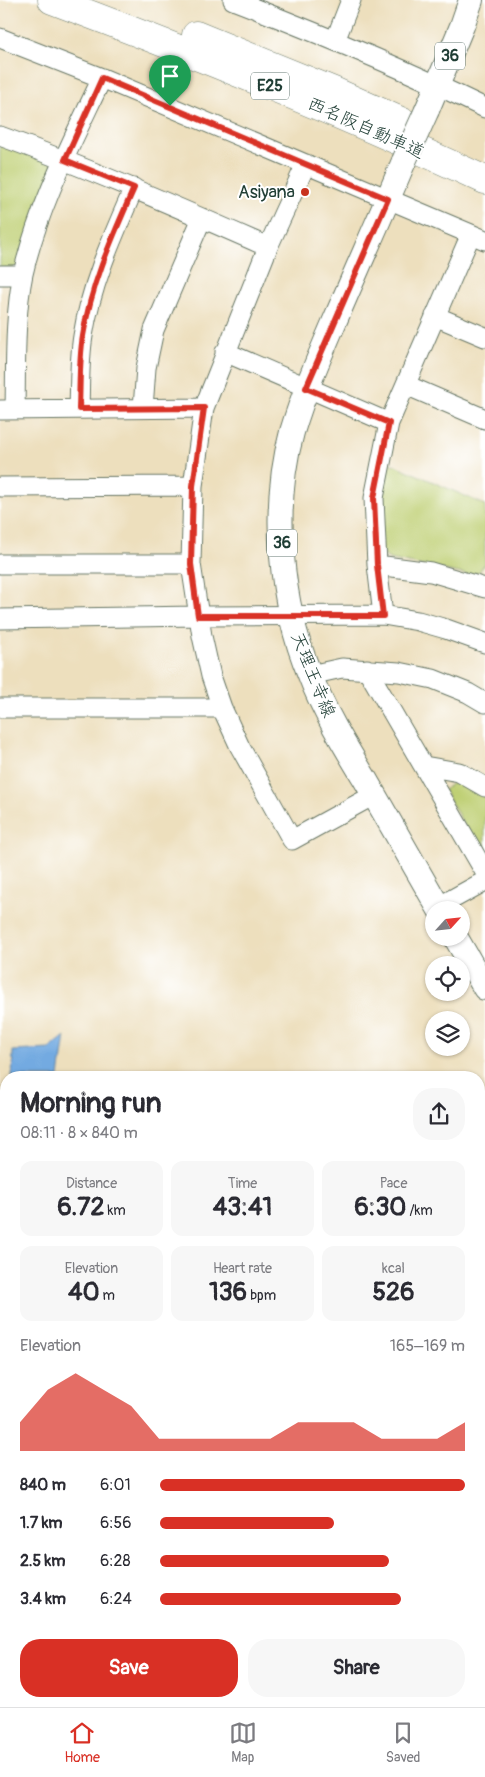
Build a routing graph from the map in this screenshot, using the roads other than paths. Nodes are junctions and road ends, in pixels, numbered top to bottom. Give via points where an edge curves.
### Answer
1 (52, 0) edge
2 (106, 0) edge
3 (232, 0) edge
4 (351, 0) edge
5 (471, 0) edge
6 (257, 4) edge
7 (0, 38) edge
8 (335, 41) junction
9 (102, 78) junction
10 (439, 85) junction
11 (485, 108) edge
12 (0, 136) edge
13 (65, 160) junction
14 (485, 160) edge
15 (306, 164) junction
16 (485, 180) edge
17 (134, 188) junction
18 (388, 199) junction
19 (202, 218) junction
20 (478, 237) edge
21 (268, 247) junction
22 (0, 275) edge
23 (23, 275) junction
24 (435, 316) junction
25 (485, 338) edge
26 (225, 352) junction
27 (406, 385) junction
28 (306, 388) junction
29 (143, 408) junction
30 (204, 408) junction
31 (79, 409) junction
32 (8, 410) edge
33 (485, 419) edge
34 (389, 423) junction
35 (193, 486) junction
36 (0, 487) edge
37 (0, 564) edge
38 (191, 564) junction
39 (377, 565) junction
40 (483, 583) edge
41 (198, 616) junction
42 (290, 616) junction
43 (383, 616) junction
44 (0, 620) edge
45 (485, 643) edge
46 (367, 669) junction
47 (310, 675) junction
48 (485, 703) edge
49 (0, 708) edge
50 (222, 708) junction
51 (424, 766) junction
52 (485, 787) edge
53 (374, 795) junction
54 (485, 872) edge
55 (485, 881) edge
56 (435, 901) edge
57 (451, 901) edge
58 (461, 946) edge
59 (485, 988) edge

1 - 16 highway, 西名阪自動車道 / E25 via 329,110
2 - 14 highway, 西名阪自動車道 / E25 via 336,92
3 - 6 street
4 - 8 street
5 - 10 main road, 天理王寺線 / 36
6 - 8 street
7 - 9 street
8 - 10 street
9 - 13 street
9 - 15 street
10 - 11 street
10 - 18 main road, 天理王寺線 / 36, bridge
12 - 13 street
13 - 17 street
13 - 23 street via 38,222
15 - 18 street
15 - 21 street
17 - 19 street
17 - 31 street via 98,276 83,337
18 - 20 street
18 - 28 main road, 天理王寺線 / 36
19 - 21 street
19 - 29 street via 154,330 146,368
20 - 24 street
21 - 26 street
22 - 23 street
23 - 32 street
24 - 25 street
24 - 27 street
26 - 28 street
26 - 30 street
27 - 33 street
27 - 34 street
28 - 34 street
28 - 42 main road, 天理王寺線 / 36 via 292,433 282,495 284,567
29 - 30 street
29 - 31 street
30 - 35 street
31 - 32 street
34 - 39 street via 374,498
35 - 36 street
35 - 38 street
37 - 38 street
38 - 41 street
39 - 40 street
39 - 43 street
41 - 42 street
41 - 44 street
41 - 50 street via 211,676
42 - 43 street
42 - 47 main road, 天理王寺線 / 36
43 - 45 street via 418,621
46 - 47 street via 342,668
46 - 48 street via 433,679
46 - 51 street
47 - 53 main road, 天理王寺線 / 36 via 329,717
49 - 50 street
50 - 53 street via 292,840
51 - 52 street via 459,772
51 - 54 street
53 - 56 main road, 天理王寺線 / 36
55 - 57 street
58 - 59 main road

